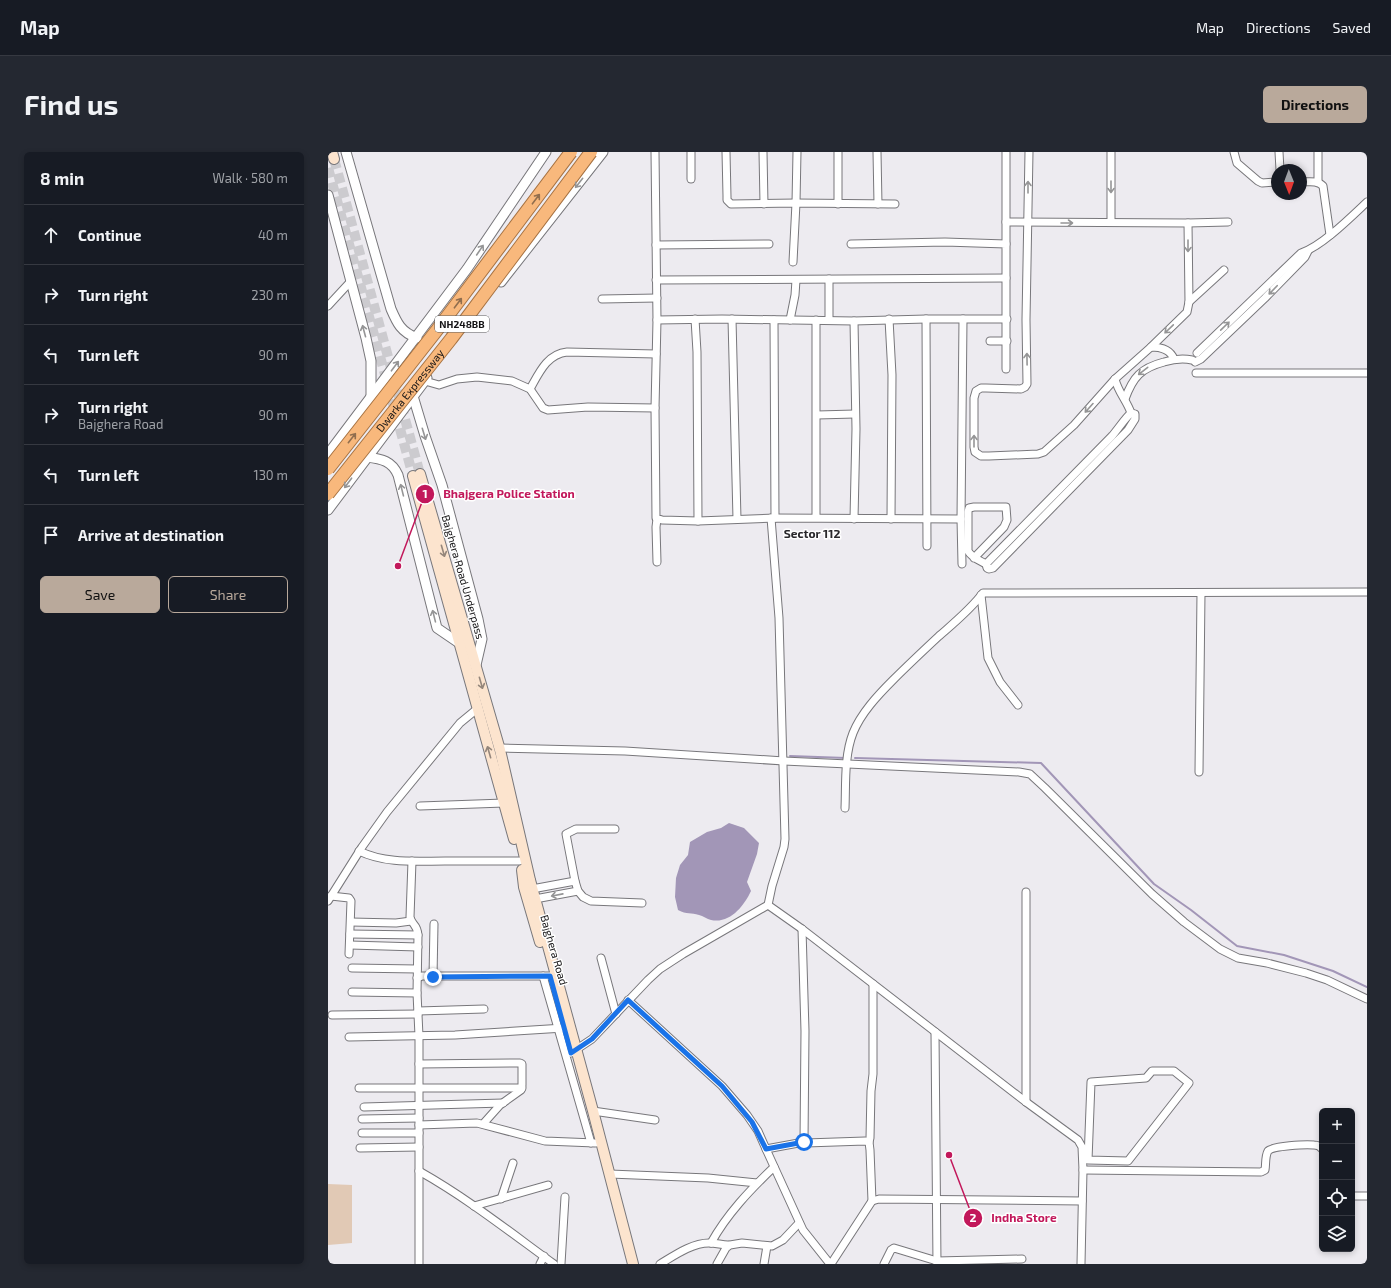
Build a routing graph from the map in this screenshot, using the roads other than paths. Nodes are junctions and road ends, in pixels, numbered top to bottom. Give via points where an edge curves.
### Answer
1 (346, 152) edge
2 (546, 152) edge
3 (571, 152) edge
4 (592, 152) edge
5 (603, 152) edge
6 (655, 152) edge
7 (691, 152) edge
8 (726, 152) edge
9 (763, 152) edge
10 (797, 152) edge
11 (838, 152) edge
12 (877, 152) edge
13 (1006, 152) edge
14 (1029, 152) edge
15 (1112, 152) edge
16 (1234, 152) edge
17 (1279, 152) edge
18 (1318, 152) edge
19 (1280, 164) edge
20 (691, 179) dead end
21 (1271, 182) edge
22 (1307, 182) edge
23 (1318, 182) junction
24 (328, 195) edge
25 (1367, 202) edge
26 (796, 203) junction
27 (764, 204) junction
28 (838, 204) junction
29 (878, 204) junction
30 (895, 204) dead end
31 (1006, 222) junction
32 (1028, 222) junction
33 (1111, 222) junction
34 (1228, 222) dead end
35 (1188, 223) junction
36 (1330, 235) junction
37 (769, 244) dead end
38 (851, 244) dead end
39 (1006, 244) junction
40 (656, 245) junction
41 (793, 262) dead end
42 (1224, 270) dead end
43 (1006, 278) junction
44 (829, 279) junction
45 (656, 280) junction
46 (796, 280) junction
47 (351, 281) junction
48 (657, 298) junction
49 (602, 299) dead end
50 (1189, 302) junction
51 (328, 306) edge
52 (696, 319) junction
53 (732, 319) junction
54 (889, 319) junction
55 (926, 319) junction
56 (963, 319) junction
57 (1007, 319) junction
58 (657, 320) junction
59 (774, 320) junction
60 (790, 320) junction
61 (816, 320) junction
62 (830, 320) junction
63 (854, 321) junction
64 (416, 338) junction
65 (990, 341) dead end
66 (1007, 341) junction
67 (1214, 341) junction
68 (1151, 347) junction
69 (1197, 353) dead end
70 (656, 354) junction
71 (1174, 359) junction
72 (1006, 369) dead end
73 (1196, 373) dead end
74 (1367, 373) edge
75 (1115, 379) junction
76 (425, 380) junction
77 (530, 389) junction
78 (414, 396) junction
79 (371, 397) junction
80 (1125, 399) junction
81 (655, 408) junction
82 (855, 414) junction
83 (816, 416) junction
84 (328, 454) edge
85 (368, 457) junction
86 (328, 469) edge
87 (328, 494) edge
88 (328, 510) edge
89 (773, 518) junction
90 (816, 518) junction
91 (658, 519) junction
92 (737, 519) junction
93 (854, 519) junction
94 (891, 519) junction
95 (926, 519) junction
96 (961, 519) junction
97 (698, 520) junction
98 (927, 546) dead end
99 (974, 558) junction
100 (657, 562) dead end
101 (962, 564) dead end
102 (1367, 592) edge
103 (1201, 593) junction
104 (981, 595) junction
105 (459, 643) junction
106 (476, 665) junction
107 (1018, 705) dead end
108 (477, 709) junction
109 (500, 748) junction
110 (784, 761) junction
111 (847, 764) junction
112 (1200, 772) dead end
113 (501, 774) junction
114 (504, 803) junction
115 (420, 806) dead end
116 (845, 808) dead end
117 (615, 829) dead end
118 (359, 851) junction
119 (412, 861) junction
120 (520, 861) junction
121 (575, 882) junction
122 (532, 890) junction
123 (578, 891) junction
124 (1026, 892) dead end
125 (329, 898) edge
126 (642, 903) dead end
127 (768, 906) junction
128 (411, 921) junction
129 (351, 922) junction
130 (434, 924) dead end
131 (802, 930) junction
132 (350, 934) junction
133 (418, 935) junction
134 (350, 944) junction
135 (418, 947) junction
136 (349, 954) dead end
137 (601, 958) dead end
138 (352, 968) dead end
139 (417, 969) junction
140 (547, 976) junction
141 (433, 977) junction
142 (417, 978) junction
143 (873, 984) junction
144 (352, 992) dead end
145 (417, 993) junction
146 (1367, 998) edge
147 (628, 1000) junction
148 (484, 1009) dead end
149 (418, 1012) junction
150 (332, 1014) dead end
151 (616, 1014) junction
152 (561, 1028) junction
153 (935, 1032) junction
154 (419, 1036) junction
155 (349, 1037) dead end
156 (574, 1051) junction
157 (419, 1064) junction
158 (359, 1088) dead end
159 (522, 1088) junction
160 (418, 1089) junction
161 (1026, 1102) junction
162 (503, 1103) junction
163 (419, 1105) junction
164 (364, 1108) dead end
165 (593, 1111) junction
166 (362, 1119) dead end
167 (655, 1120) dead end
168 (483, 1124) junction
169 (419, 1125) junction
170 (362, 1133) dead end
171 (804, 1142) junction
172 (869, 1142) junction
173 (593, 1143) junction
174 (1319, 1146) edge
175 (1085, 1147) junction
176 (360, 1148) dead end
177 (419, 1148) junction
178 (766, 1149) junction
179 (512, 1163) dead end
180 (774, 1167) junction
181 (1082, 1170) junction
182 (419, 1171) junction
183 (610, 1174) junction
184 (757, 1183) junction
185 (548, 1185) dead end
186 (1355, 1196) edge
187 (1367, 1196) edge
188 (565, 1197) dead end
189 (501, 1199) junction
190 (872, 1201) junction
191 (936, 1201) junction
192 (1082, 1201) junction
193 (474, 1206) junction
194 (799, 1223) junction
195 (711, 1244) junction
196 (728, 1246) junction
197 (767, 1246) junction
198 (544, 1256) junction
199 (1022, 1259) dead end
200 (937, 1262) edge
201 (419, 1264) edge
202 (540, 1264) edge
203 (554, 1264) edge
204 (561, 1264) edge
205 (627, 1264) edge
206 (633, 1264) edge
207 (660, 1264) edge
208 (717, 1264) edge
209 (764, 1264) edge
210 (830, 1264) edge
211 (884, 1264) edge
212 (1081, 1264) edge

1 - 64 street via 391,309 401,329
64 -> 2 street via 468,269
86 -> 3 highway, Dwarka Expressway / NH248BB, bridge
4 - 87 highway, Dwarka Expressway / NH248BB, bridge via 451,338
5 -> 76 street
6 - 40 street
7 - 20 street
8 - 27 street via 727,200 731,204
9 - 27 street
10 - 26 street
11 - 28 street
12 - 29 street
13 - 31 street
32 -> 14 street
15 -> 33 street
16 - 21 street via 1237,163 1258,181
17 - 19 street
18 - 23 street
22 - 23 street
23 - 36 street via 1325,192
24 - 47 street
25 - 36 street
26 - 27 street
26 - 28 street
26 - 41 street
28 - 29 street
29 - 30 street
31 - 32 street
31 - 39 street
32 -> 33 street
75 -> 32 street via 1074,425 1044,452 989,456 981,456 975,452 976,391 986,388 1021,389 1027,386
33 - 35 street
34 - 35 street
35 -> 50 street
36 - 67 street via 1308,251 1265,298
37 - 40 street
38 - 39 street
39 - 43 street
40 - 45 street
42 - 50 street
43 - 44 street
43 - 57 street
44 - 46 street
44 - 62 street
45 - 46 street
45 - 48 street
46 - 60 street
47 - 51 street
79 -> 47 street via 371,361
48 - 49 street
48 - 58 street
50 -> 68 street via 1187,312
52 - 53 street
52 - 58 street
52 - 97 street
53 - 59 street
53 - 92 street
54 - 55 street
54 - 63 street
54 - 94 street via 892,375
55 - 56 street
55 - 95 street
56 - 57 street
56 - 96 street
57 - 66 street
58 - 70 street
59 - 60 street
59 - 89 street
60 - 61 street
61 - 62 street
61 - 83 street
62 - 63 street
63 - 82 street
79 -> 64 street
65 - 66 street
66 - 72 street
67 - 69 street
67 - 71 street via 1202,359
68 - 71 street via 1169,351
68 - 75 street
70 - 77 street via 559,353 548,360
70 - 81 street
71 -> 80 street via 1143,370 1133,381
73 - 74 street
75 - 80 street
76 - 77 street via 439,385 457,379 477,377 512,381
76 - 78 street
77 - 81 street via 546,410 588,407
78 - 85 street
78 -> 106 street via 442,485 478,619 482,639
79 - 84 street
80 - 99 street via 1131,413 1134,414 1135,419 1131,427 1106,448 993,568 987,568 986,564
81 - 91 street
82 - 83 street
82 - 93 street
83 - 90 street
85 -> 88 street
105 -> 85 street via 437,628 395,468 382,459
89 - 90 street
89 - 92 street
89 - 110 street
90 - 93 street
91 - 97 street
91 - 100 street
92 - 97 street
93 - 94 street
94 - 95 street
95 - 96 street
95 - 98 street
96 - 101 street
99 - 99 street via 968,547 969,508 1006,506 1007,520 1004,527
102 - 103 street
103 - 104 street
103 - 112 street
104 - 107 street via 988,658 1003,687
104 - 111 street via 886,687 868,708 853,733
105 -> 106 main road, Bajghera Road Underpass via 416,475
105 - 108 main road, Bajghera Road
106 -> 109 main road, Bajghera Road Underpass
113 -> 108 main road, Bajghera Road
108 - 118 street via 457,726 387,812
109 - 110 street via 625,751
109 - 113 main road, Bajghera Road Underpass
110 - 111 street
110 - 127 street via 785,843
111 - 116 street
111 - 146 street via 1030,774 1152,894 1184,922 1220,948 1238,958 1267,962 1327,980
113 - 114 main road, Bajghera Road
113 - 122 main road, Bajghera Road
114 - 115 street
114 - 120 main road, Bajghera Road
117 - 121 street via 576,829 566,834
118 - 119 street via 379,859
118 - 125 street
119 - 120 street
119 - 128 street
120 - 140 main road, Bajghera Road via 524,887
121 - 122 street
121 - 123 street
123 -> 122 street
122 - 156 main road, Bajghera Road
123 - 126 street via 592,902
124 - 161 street
125 - 129 street via 350,898
127 - 131 street
127 - 147 street via 677,958 654,974
128 - 129 street
128 - 133 street via 417,927
129 - 132 street
130 - 141 street
131 - 143 street
131 - 171 street via 805,1030
132 - 133 street
132 - 134 street
133 - 135 street
134 - 135 street
134 - 136 street
135 - 139 street
137 - 151 street
138 - 139 street
139 - 142 street
140 - 141 street
140 - 152 main road, Bajghera Road
141 - 142 street
142 - 145 street
143 - 153 street
143 - 172 street via 873,1074
144 - 145 street
145 - 149 street
147 - 151 street
147 - 178 street via 722,1086 752,1122
148 - 149 street
149 - 150 street
149 - 154 street
151 - 156 street via 592,1039
152 - 154 street
152 - 156 main road, Bajghera Road
152 - 173 street
153 - 161 street
153 - 191 street
154 - 155 street
154 - 157 street
156 - 165 main road, Bajghera Road
156 - 173 main road, Bajghera Road
157 - 159 street via 520,1063 523,1066
157 - 160 street
158 - 160 street
159 - 160 street
159 - 162 street
160 - 163 street
161 - 175 street
162 - 163 street
162 - 168 street
163 - 164 street
163 - 169 street
165 - 167 street
165 - 183 main road, Bajghera Road
166 - 169 street
168 - 169 street
168 - 173 street via 545,1141
169 - 170 street
169 - 177 street
171 - 172 street
171 - 178 street
172 - 190 street
173 - 205 main road, Bajghera Road
174 - 181 street via 1314,1144 1271,1149 1267,1155 1265,1170 1261,1172
175 - 175 street via 1091,1082 1146,1078 1152,1072 1174,1071 1189,1083 1128,1161 1088,1160
175 - 181 street
176 - 177 street
177 - 182 street
178 - 180 street
179 - 189 street
180 - 184 street
180 - 194 street
181 - 192 street
182 - 193 street
182 - 201 street
183 - 184 street
183 - 206 main road, Bajghera Road
184 - 195 street via 726,1218
185 - 189 street
186 - 187 street
188 - 204 street
189 - 193 street
190 - 191 street
190 - 210 street
191 - 192 street
191 - 200 street
192 - 212 street
193 - 198 street
194 - 197 street via 779,1243
194 - 210 street via 809,1240
195 - 196 street
195 - 207 street via 692,1247
196 - 197 street via 742,1242
196 - 208 street
197 - 209 street
198 - 202 street
198 - 203 street
199 - 200 street
200 - 211 street via 894,1248

